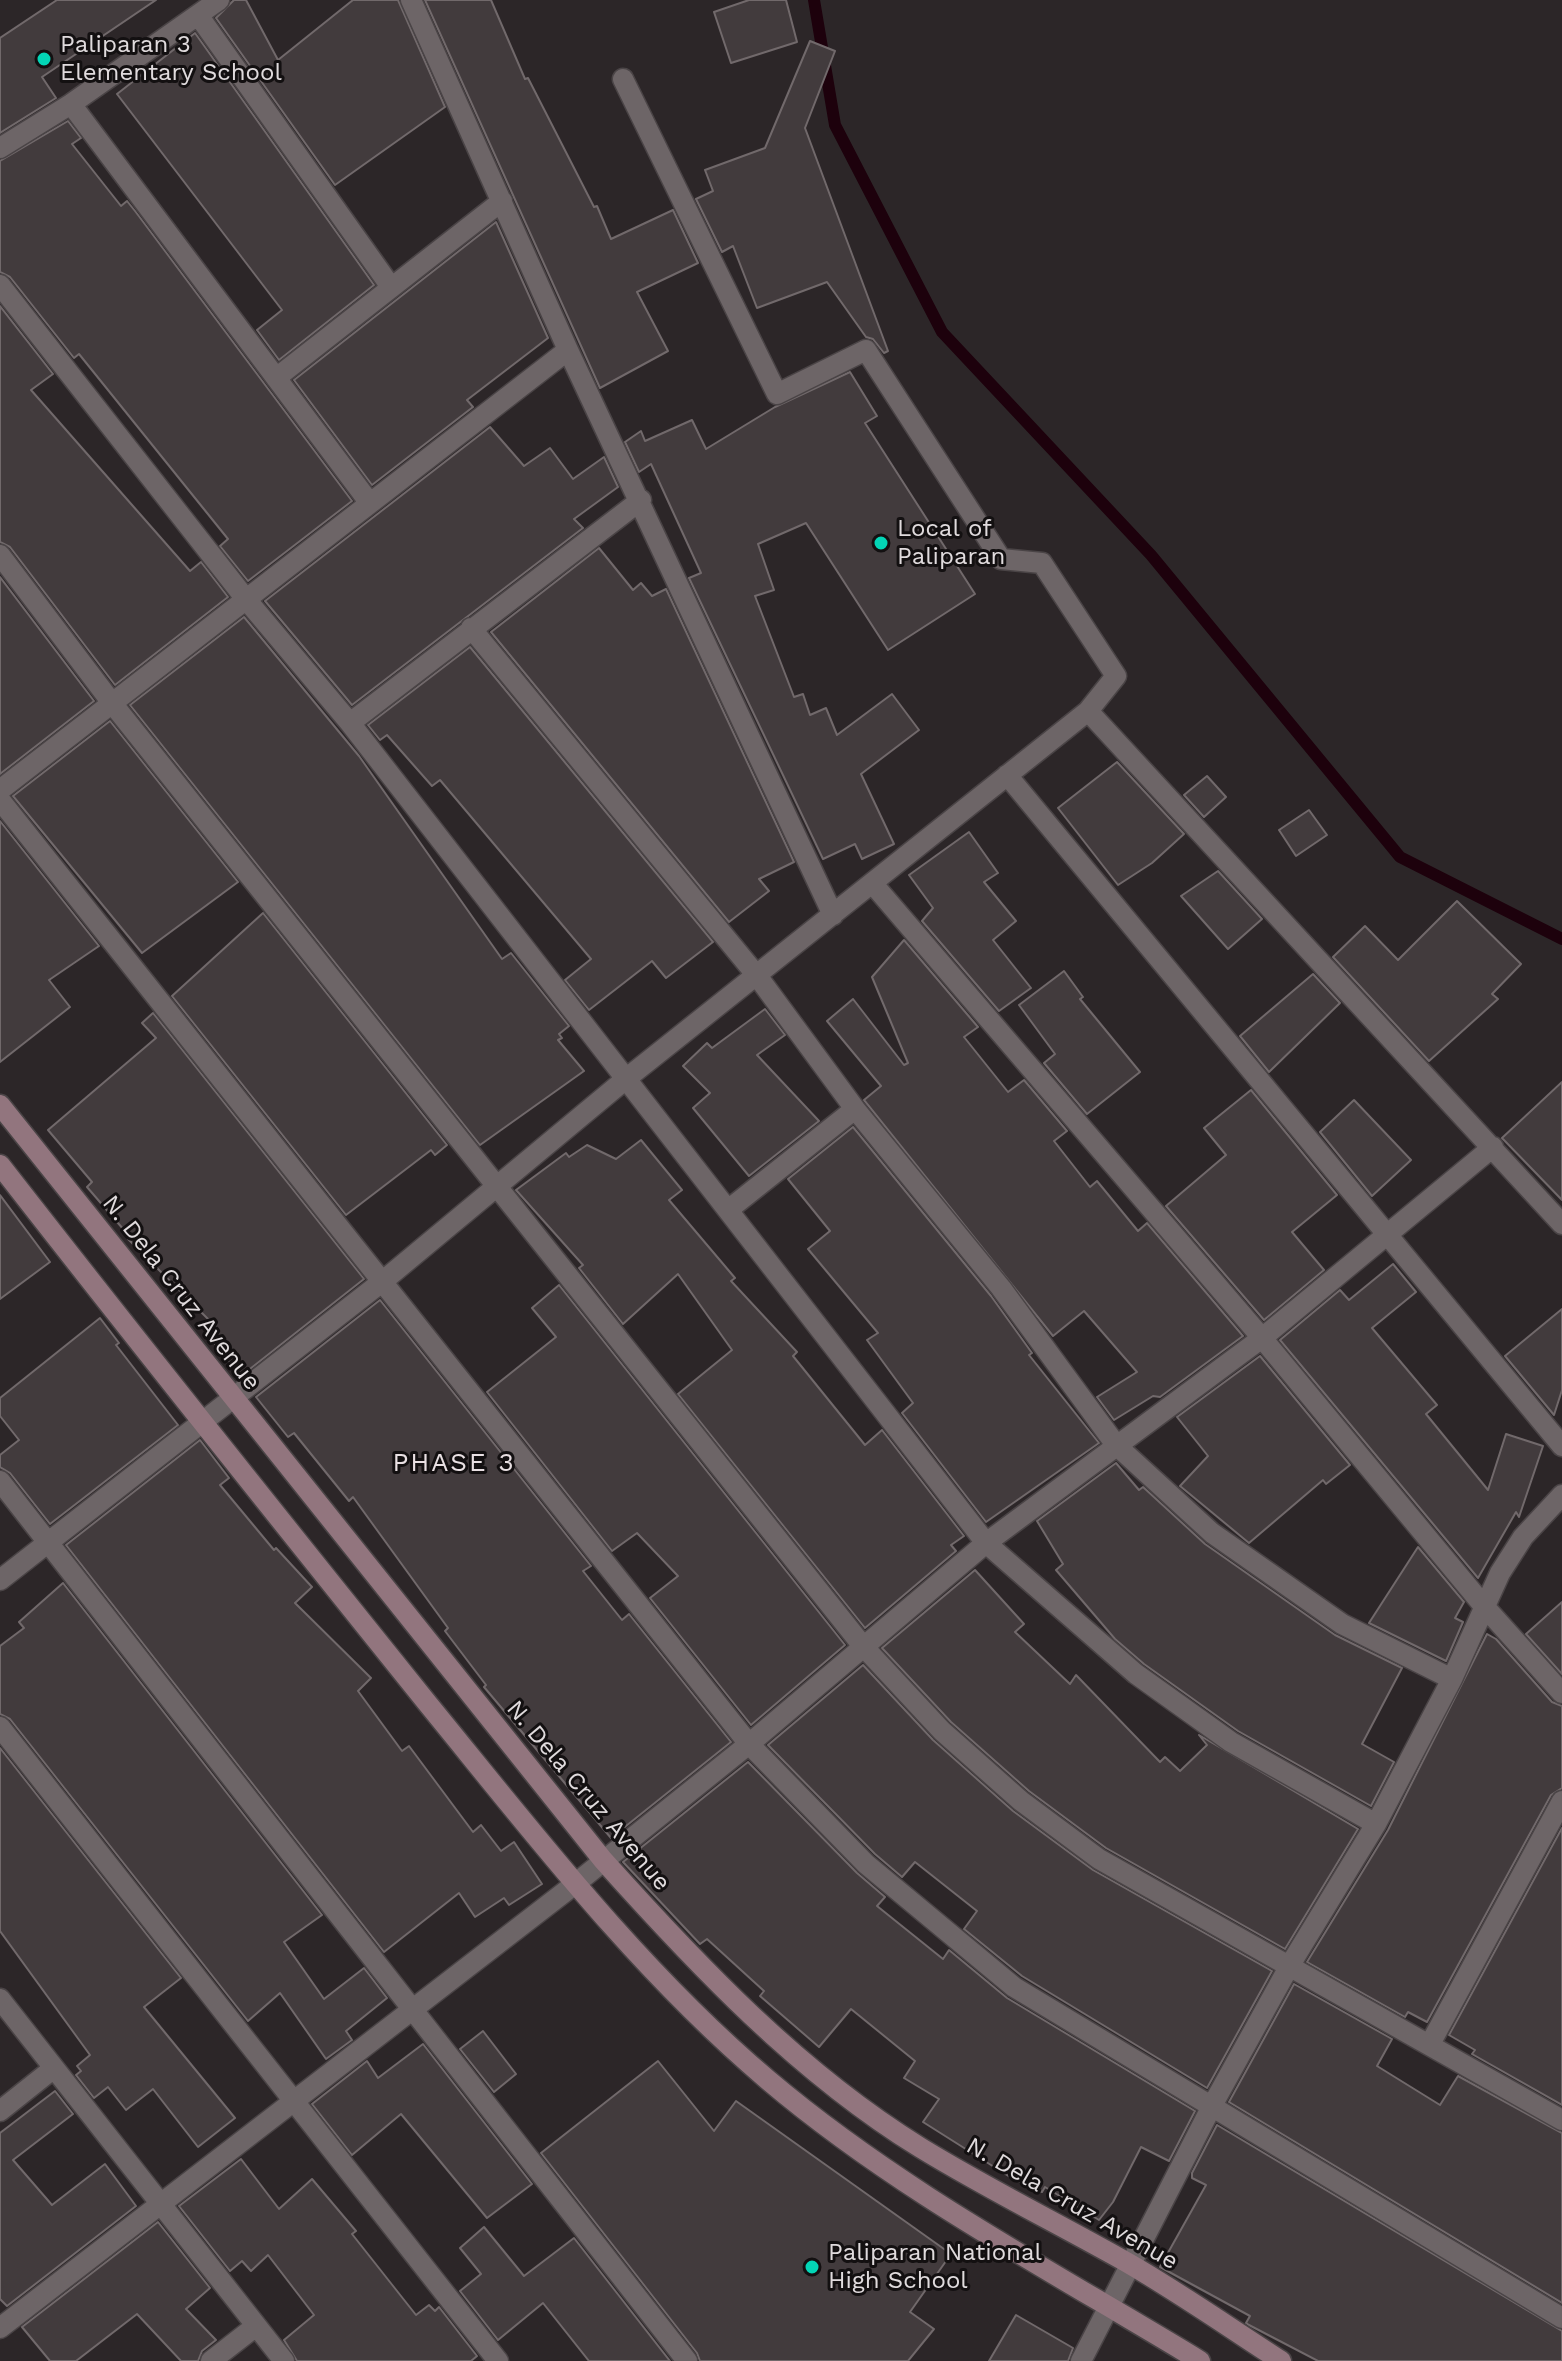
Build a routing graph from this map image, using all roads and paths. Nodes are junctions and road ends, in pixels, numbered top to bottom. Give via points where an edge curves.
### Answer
1 (219, 0) edge
2 (411, 0) edge
3 (198, 15) junction
4 (623, 79) dead end
5 (71, 104) junction
6 (0, 148) edge
7 (502, 201) junction
8 (0, 285) edge
9 (391, 287) junction
10 (568, 350) junction
11 (276, 378) junction
12 (641, 500) junction
13 (369, 502) junction
14 (0, 555) edge
15 (245, 598) junction
16 (471, 628) junction
17 (112, 703) junction
18 (1088, 711) junction
19 (350, 723) junction
20 (1007, 775) junction
21 (0, 790) edge
22 (0, 800) edge
23 (873, 884) junction
24 (833, 915) junction
25 (758, 977) junction
26 (627, 1078) junction
27 (0, 1105) edge
28 (855, 1109) junction
29 (1493, 1147) junction
30 (0, 1165) edge
31 (498, 1187) junction
32 (728, 1210) junction
33 (1562, 1224) edge
34 (1386, 1238) junction
35 (383, 1281) junction
36 (1262, 1338) junction
37 (231, 1399) junction
38 (201, 1423) junction
39 (1116, 1445) junction
40 (1562, 1446) edge
41 (0, 1481) edge
42 (1562, 1495) edge
43 (48, 1541) junction
44 (986, 1543) junction
45 (0, 1580) edge
46 (1483, 1605) junction
47 (862, 1645) junction
48 (1452, 1679) junction
49 (1562, 1693) edge
50 (0, 1727) edge
51 (749, 1744) junction
52 (1562, 1801) edge
53 (1376, 1824) junction
54 (603, 1860) junction
55 (575, 1884) junction
56 (1290, 1965) junction
57 (0, 1999) edge
58 (414, 2011) junction
59 (1430, 2044) junction
60 (54, 2068) junction
61 (295, 2102) junction
62 (1213, 2104) junction
63 (0, 2111) edge
64 (1562, 2120) edge
65 (161, 2205) junction
66 (1131, 2265) junction
67 (1109, 2306) junction
68 (1562, 2318) edge
69 (256, 2326) junction
70 (0, 2328) edge
71 (211, 2361) edge
72 (284, 2361) edge
73 (498, 2361) edge
74 (687, 2361) edge
75 (1081, 2361) edge
76 (1200, 2361) edge
77 (1281, 2361) edge

1 - 3 street
2 - 7 street
3 - 5 street
3 - 9 street
4 - 18 street via 777,394 866,350 1001,559 1042,563 1116,676
5 - 6 street
5 - 11 street
7 - 9 street
7 - 10 street
8 - 15 street
9 - 11 street
10 - 12 street
10 - 13 street
11 - 13 street
12 - 16 street
12 - 24 street
13 - 15 street
14 - 17 street
15 - 17 street
15 - 19 street
16 - 19 street
16 - 25 street
17 - 21 street
17 - 31 street
18 - 20 street
18 - 29 street
19 - 26 street
20 - 23 street
20 - 34 street
22 - 35 street
23 - 24 street
23 - 36 street
24 - 25 street
25 - 26 street
25 - 28 street
26 - 31 street
26 - 32 street
27 - 37 street, N. Dela Cruz Avenue
28 - 32 street
28 - 39 street via 1001,1288
29 - 33 street
29 - 34 street
30 - 38 street
31 - 35 street
31 - 47 street
32 - 44 street
34 - 36 street
34 - 40 street
35 - 37 street
35 - 51 street
36 - 39 street
36 - 46 street
37 - 38 street
37 - 54 street, N. Dela Cruz Avenue
38 - 43 street
38 - 55 street
39 - 44 street
39 - 48 street via 1212,1533 1342,1624
41 - 43 street
42 - 46 street via 1523,1537
43 - 45 street
43 - 58 street
44 - 47 street
44 - 53 street via 1148,1682 1231,1742
46 - 48 street
46 - 49 street
47 - 51 street
47 - 56 street via 942,1731 1054,1826 1136,1881
48 - 53 street
50 - 61 street
51 - 54 street
51 - 62 street via 866,1864 1014,1987
52 - 59 street
53 - 56 street
54 - 55 street
54 - 66 street, N. Dela Cruz Avenue via 740,2006 850,2097 920,2147
55 - 58 street
55 - 67 street via 704,2024 825,2127 893,2175
56 - 59 street
56 - 62 street
57 - 60 street
58 - 61 street
58 - 74 street
59 - 64 street
60 - 63 street
60 - 65 street
61 - 65 street
61 - 73 street
62 - 66 street
62 - 68 street
65 - 69 street
65 - 70 street
66 - 67 street
66 - 77 street, N. Dela Cruz Avenue
67 - 75 street
67 - 76 street
69 - 71 street
69 - 72 street

